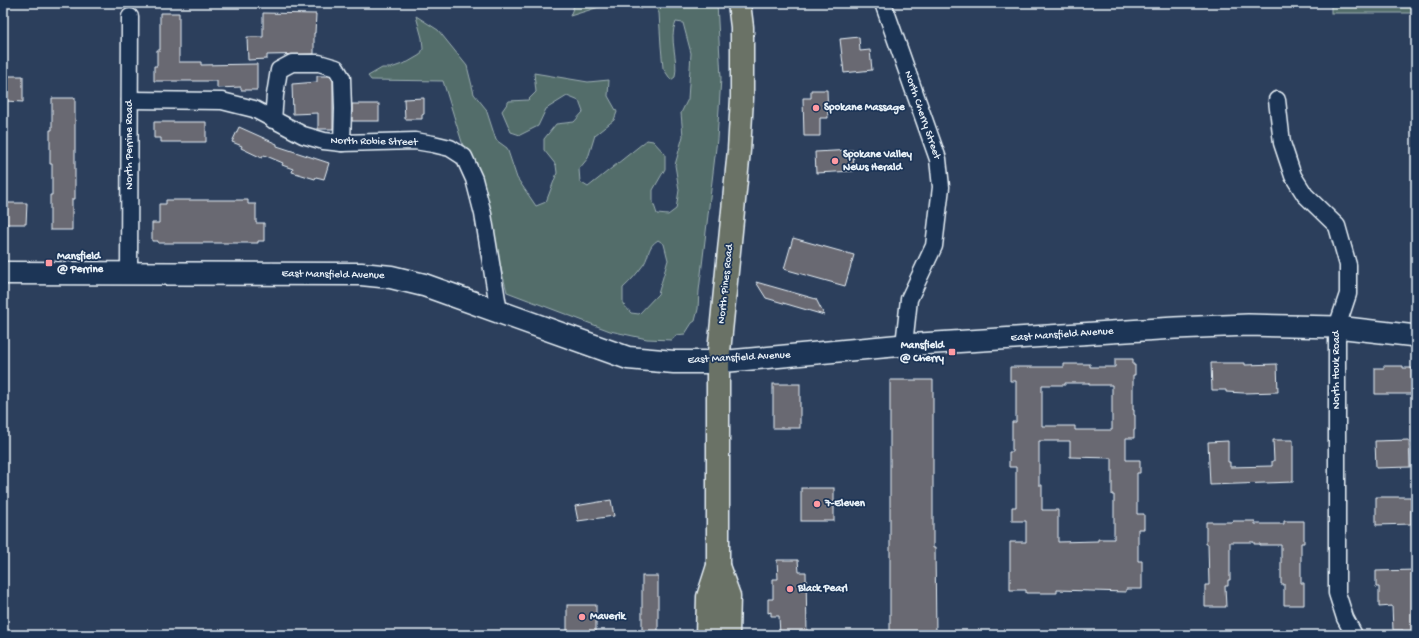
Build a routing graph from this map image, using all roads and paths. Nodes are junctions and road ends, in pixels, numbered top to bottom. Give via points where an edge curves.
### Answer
1 (739, 3) edge
2 (883, 3) edge
3 (130, 17) dead end
4 (130, 100) junction
5 (1277, 100) dead end
6 (273, 120) junction
7 (342, 143) junction
8 (3, 273) edge
9 (129, 274) junction
10 (499, 312) junction
11 (1337, 327) junction
12 (1416, 336) edge
13 (904, 345) junction
14 (718, 362) junction
15 (718, 566) junction
16 (707, 635) edge
17 (728, 635) edge
18 (1354, 635) edge

1 - 14 main road, North Pines Road via 742,98 739,150
2 - 13 street, North Cherry Street via 938,159 941,187 934,246 909,299
3 - 4 street, North Perrine Road
4 - 6 street, North Robie Street via 222,101 254,109
4 - 9 street, North Perrine Road
5 - 11 street, North Houk Road via 1282,143 1293,176 1305,195 1337,226 1348,265 1348,294
6 - 7 street, North Robie Street via 303,135
6 - 7 street via 279,70 292,63 319,63 336,68 342,78
7 - 10 street, North Robie Street via 415,141 450,148 464,157 474,178 483,214
8 - 9 main road, East Mansfield Avenue
9 - 10 main road, East Mansfield Avenue via 361,274 391,277 424,285
10 - 14 main road, East Mansfield Avenue via 628,358
11 - 12 street, East Mansfield Avenue
11 - 13 street, East Mansfield Avenue via 1248,325 1175,328
11 - 18 street, North Houk Road via 1337,593
13 - 14 street, East Mansfield Avenue
14 - 15 main road, North Pines Road
15 - 16 main road, North Pines Road via 708,597
15 - 17 main road, North Pines Road via 729,596

